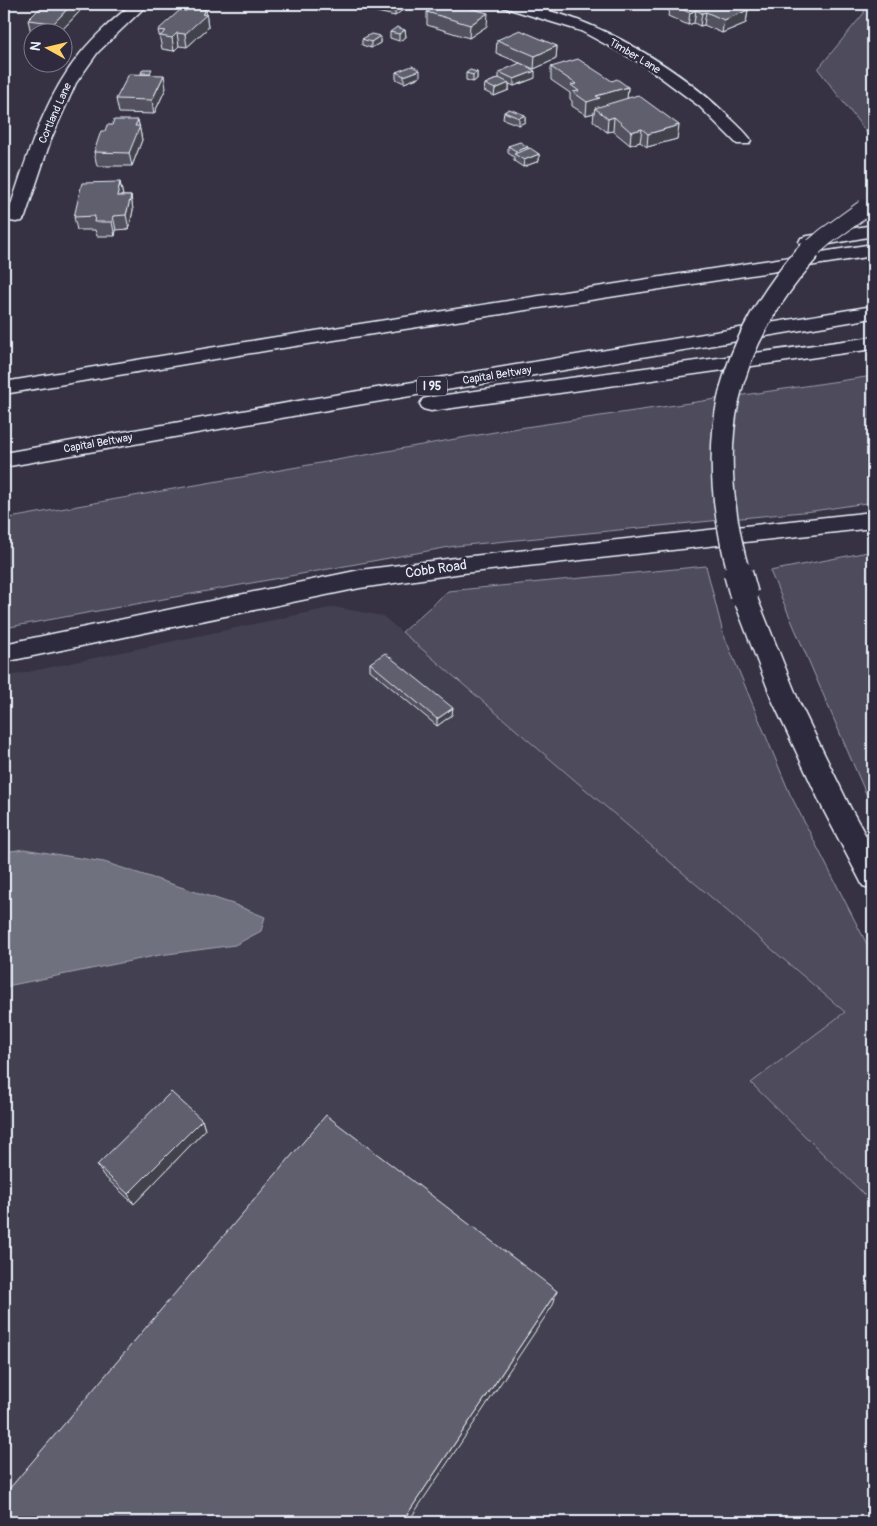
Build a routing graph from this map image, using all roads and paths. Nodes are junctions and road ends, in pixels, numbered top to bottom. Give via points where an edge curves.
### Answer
1 (141, 4) edge
2 (508, 4) edge
3 (743, 140) dead end
4 (869, 205) edge
5 (16, 217) dead end
6 (873, 230) edge
7 (873, 250) edge
8 (873, 312) edge
9 (873, 343) edge
10 (270, 344) junction
11 (4, 388) edge
12 (4, 460) edge
13 (4, 466) edge
14 (873, 520) edge
15 (4, 653) edge
16 (873, 877) edge

1 - 5 main road, Cortland Lane via 95,47 71,78 36,157
2 - 3 main road, Timber Lane via 586,28 650,62 705,103
4 - 16 main road, bridge via 818,242 777,288 757,319 736,368 724,415 720,465 725,518 744,594 786,702
6 - 10 main road
7 - 10 main road
8 - 12 main road, Capital Beltway / I 95 via 294,408
9 - 13 main road
10 - 11 main road
14 - 15 main road, Cobb Road via 360,579

